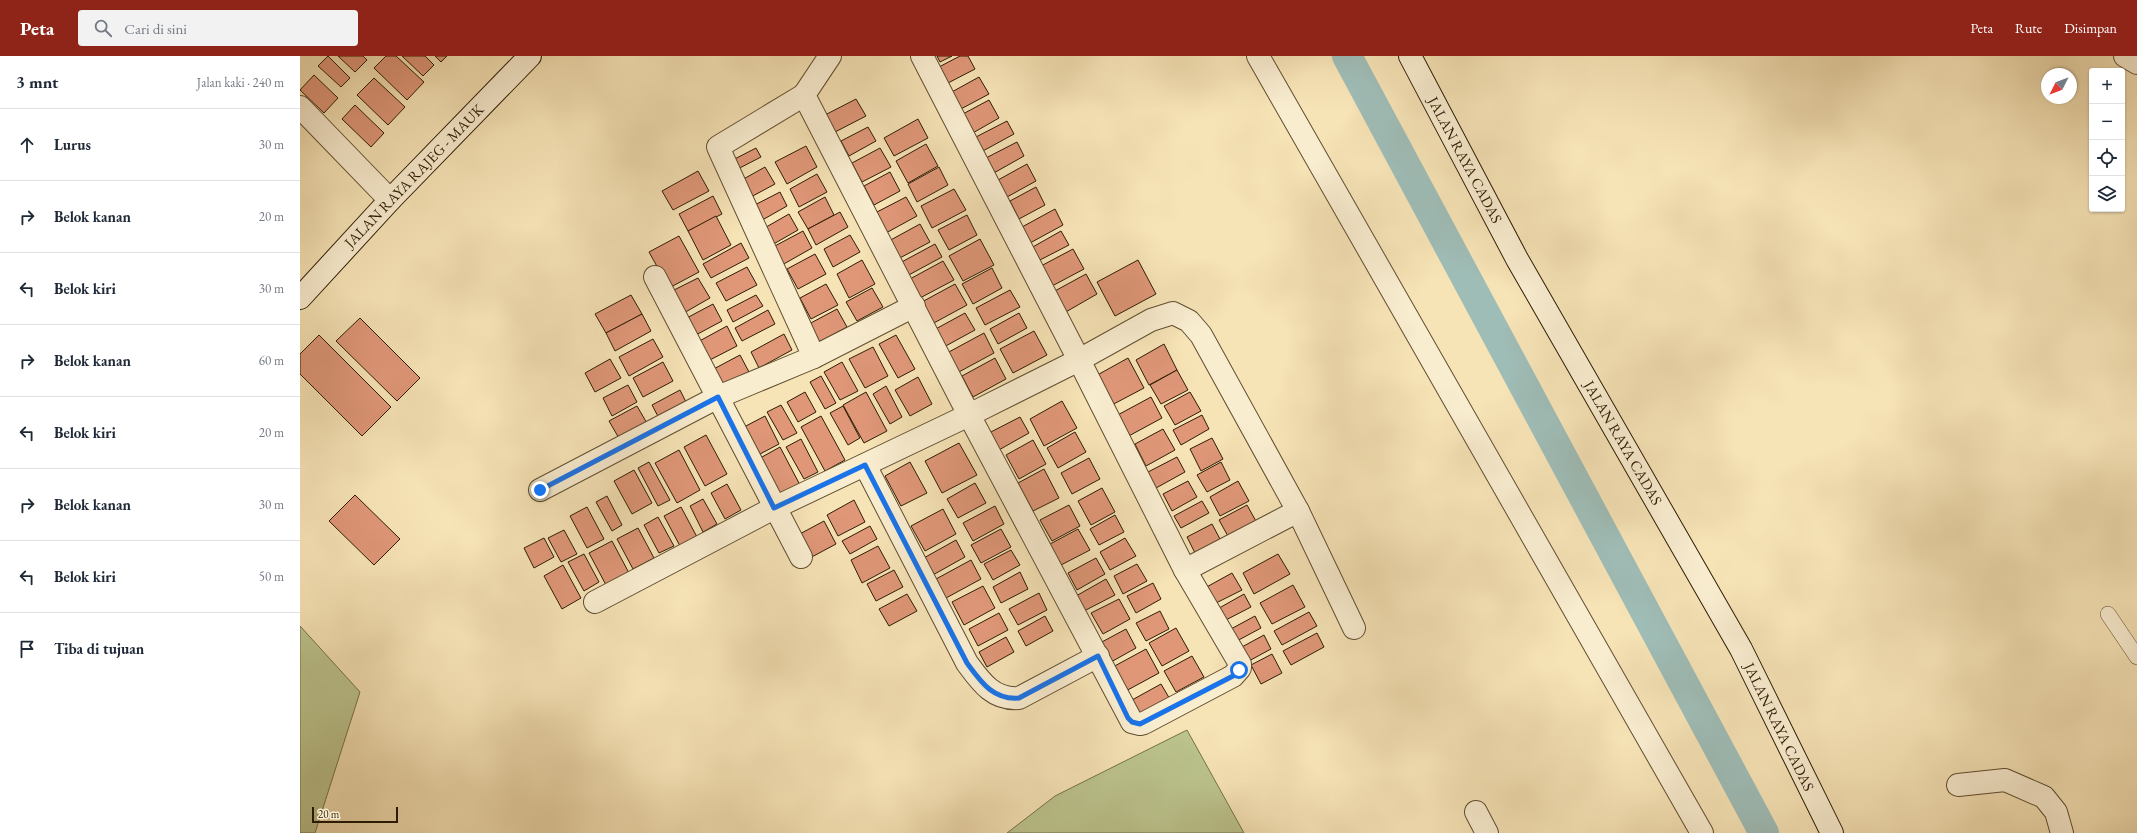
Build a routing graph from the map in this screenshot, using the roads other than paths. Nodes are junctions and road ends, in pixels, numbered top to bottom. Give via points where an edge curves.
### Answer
1 (530, 56) edge
2 (830, 56) edge
3 (922, 56) edge
4 (1258, 56) edge
5 (1410, 56) edge
6 (2125, 56) edge
7 (2137, 63) edge
8 (804, 95) junction
9 (300, 107) edge
10 (390, 200) junction
11 (655, 277) dead end
12 (300, 298) edge
13 (914, 306) junction
14 (814, 356) junction
15 (1079, 360) junction
16 (718, 397) junction
17 (969, 415) junction
18 (865, 465) junction
19 (540, 490) dead end
20 (774, 508) junction
21 (1298, 511) junction
22 (801, 557) dead end
23 (1186, 570) junction
24 (595, 602) dead end
25 (2108, 614) dead end
26 (1354, 628) dead end
27 (1098, 656) junction
28 (2137, 657) edge
29 (1958, 784) dead end
30 (1476, 812) dead end
31 (1487, 833) edge
32 (1702, 833) edge
33 (1832, 833) edge
34 (2062, 833) edge

1 - 10 street, JALAN RAYA RAJEG - MAUK
2 - 8 street
3 - 15 street
4 - 32 street
5 - 33 street, JALAN RAYA CADAS via 1517,259 1740,650
6 - 7 street
8 - 13 street
8 - 14 street via 718,147
9 - 10 street
10 - 12 street, JALAN RAYA RAJEG - MAUK
11 - 16 street
13 - 14 street
13 - 17 street
14 - 16 street
15 - 17 street
15 - 21 street via 1151,320 1173,313 1189,321 1201,335
15 - 23 street
16 - 19 street
16 - 20 street
17 - 18 street
17 - 27 street
18 - 20 street
18 - 27 street via 967,663 991,692 1005,698 1019,698
20 - 22 street
20 - 24 street
21 - 23 street
21 - 26 street
23 - 27 street via 1240,664 1237,673 1144,723 1135,724 1128,718
25 - 28 lane
29 - 34 street via 2005,780 2044,798 2056,812
30 - 31 street

